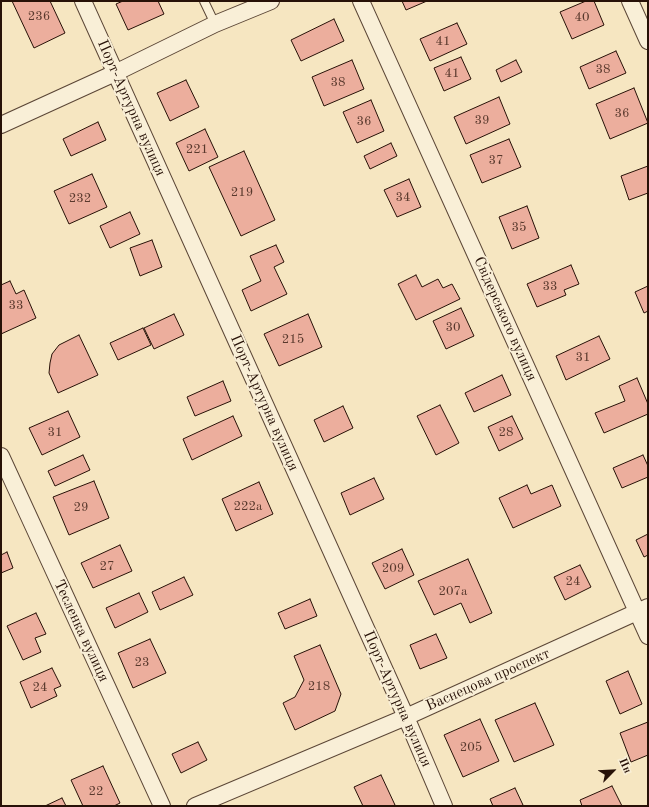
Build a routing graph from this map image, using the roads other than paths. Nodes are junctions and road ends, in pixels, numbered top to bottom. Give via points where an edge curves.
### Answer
1 (83, 1) edge
2 (204, 1) edge
3 (271, 1) edge
4 (361, 1) edge
5 (630, 1) edge
6 (214, 24) junction
7 (648, 41) edge
8 (115, 73) junction
9 (1, 125) edge
10 (1, 456) edge
11 (643, 610) edge
12 (648, 636) edge
13 (406, 717) junction
14 (162, 806) edge
15 (195, 806) edge
16 (444, 806) edge

1 - 8 street, Порт-Артурна вулиця
2 - 6 lane
3 - 6 street
4 - 11 street, Свідерського вулиця
5 - 7 street
6 - 8 street
8 - 9 street
8 - 13 street, Порт-Артурна вулиця
10 - 14 street, Тесленка вулиця
11 - 12 street, Свідерського вулиця
11 - 13 street, Васнецова проспект
13 - 15 street, Васнецова проспект
13 - 16 street, Порт-Артурна вулиця

